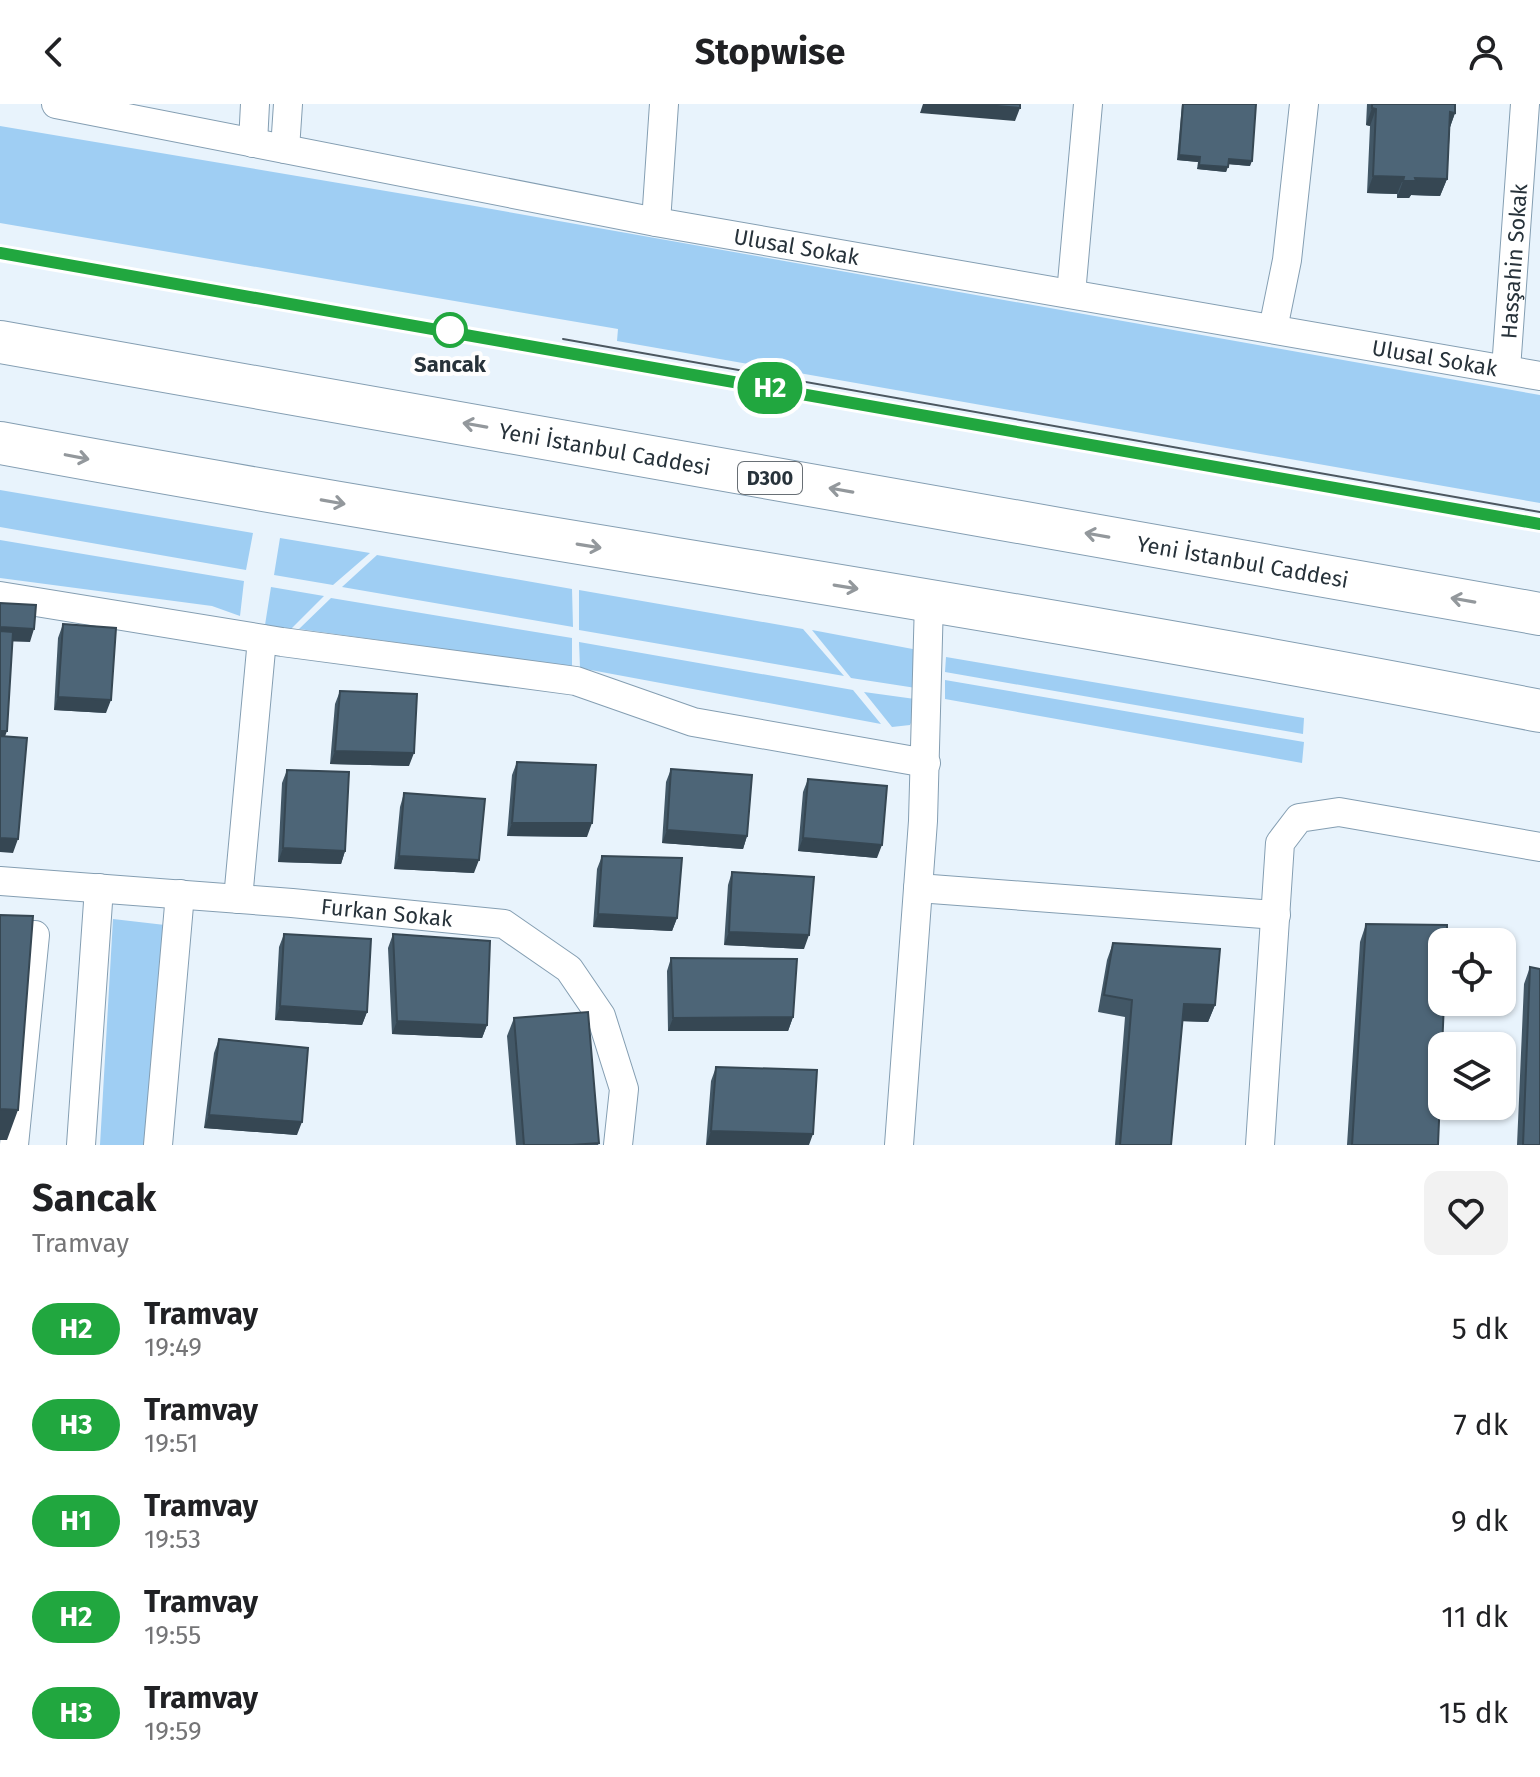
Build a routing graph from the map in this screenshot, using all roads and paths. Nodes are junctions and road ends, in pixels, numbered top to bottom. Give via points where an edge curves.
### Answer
1 (56, 104) edge
2 (255, 104) edge
3 (288, 104) edge
4 (664, 104) edge
5 (1088, 104) edge
6 (1304, 104) edge
7 (1525, 104) edge
8 (253, 143) junction
9 (285, 149) junction
10 (656, 222) junction
11 (1071, 294) junction
12 (1273, 329) junction
13 (0, 342) edge
14 (1506, 369) junction
15 (1540, 376) edge
16 (0, 443) edge
17 (0, 596) edge
18 (929, 601) junction
19 (1540, 614) edge
20 (262, 639) junction
21 (1540, 711) edge
22 (926, 763) junction
23 (1540, 847) edge
24 (0, 881) edge
25 (99, 888) junction
26 (918, 888) junction
27 (180, 894) junction
28 (238, 899) junction
29 (1276, 915) junction
30 (0, 935) edge
31 (14, 1145) edge
32 (81, 1145) edge
33 (158, 1145) edge
34 (618, 1145) edge
35 (899, 1145) edge
36 (1260, 1145) edge

1 - 8 street, Ulusal Sokak
2 - 8 street
3 - 9 street
4 - 10 street
5 - 11 street
6 - 12 street via 1287,260
7 - 14 street, Hasşahin Sokak
8 - 9 street, Ulusal Sokak
9 - 10 street, Ulusal Sokak
10 - 11 street, Ulusal Sokak
11 - 12 street, Ulusal Sokak
12 - 14 street, Ulusal Sokak
19 -> 13 highway, Yeni İstanbul Caddesi / D300
14 - 15 street, Ulusal Sokak
16 -> 18 highway
17 - 20 street
18 - 21 highway via 1315,666
18 - 22 street
20 - 22 street via 576,681 693,722
20 - 28 street
22 - 26 street
23 - 29 street via 1339,812 1299,818 1280,843
24 - 25 street, Furkan Sokak
25 - 27 street, Furkan Sokak
25 - 32 street
26 - 29 street
26 - 35 street
27 - 28 street, Furkan Sokak
27 - 33 street
28 - 34 street, Furkan Sokak via 504,924 569,969 601,1016 624,1089
29 - 36 street
30 - 31 street via 35,935

